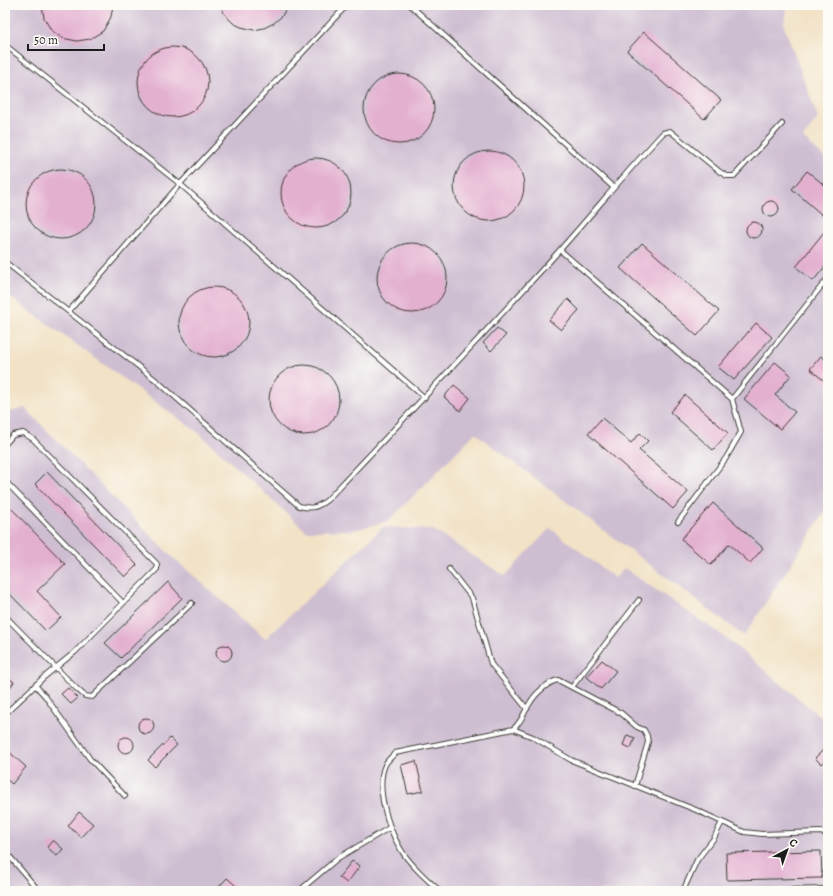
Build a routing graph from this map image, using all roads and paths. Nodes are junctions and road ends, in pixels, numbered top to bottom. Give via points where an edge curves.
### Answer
1 (347, 5) edge
2 (410, 5) edge
3 (5, 45) edge
4 (782, 124) dead end
5 (180, 184) junction
6 (613, 187) junction
7 (560, 250) junction
8 (5, 262) edge
9 (828, 278) edge
10 (69, 311) junction
11 (425, 398) junction
12 (732, 399) junction
13 (5, 444) edge
14 (5, 481) edge
15 (678, 522) dead end
16 (449, 569) dead end
17 (639, 600) dead end
18 (123, 603) junction
19 (192, 603) dead end
20 (5, 616) edge
21 (55, 668) junction
22 (35, 685) junction
23 (572, 687) junction
24 (527, 709) junction
25 (5, 714) edge
26 (513, 729) junction
27 (635, 786) junction
28 (125, 796) dead end
29 (722, 822) junction
30 (389, 828) junction
31 (828, 835) edge
32 (5, 851) edge
33 (826, 889) edge
34 (40, 891) edge
35 (299, 891) edge
36 (440, 891) edge
37 (684, 891) edge
38 (748, 891) edge

1 - 5 lane
2 - 6 lane
3 - 5 lane
4 - 6 lane via 734,176 726,176 720,172 670,131 663,133
5 - 10 lane
5 - 11 lane
6 - 7 lane
7 - 11 lane
7 - 12 lane
8 - 10 lane
9 - 12 lane
10 - 11 lane via 156,381 299,506 310,509 327,500
12 - 15 lane via 741,432 726,458
13 - 18 lane via 13,435 23,433 33,439 157,564 157,569
14 - 18 lane
16 - 24 lane via 472,598 491,664
17 - 23 lane
18 - 21 lane via 75,652
19 - 21 lane via 92,697 85,696
20 - 21 lane
21 - 22 lane
22 - 25 lane
22 - 28 lane via 90,759
23 - 24 lane via 558,680 551,681 530,702
23 - 27 lane via 621,713 648,736
24 - 26 lane via 524,717
26 - 27 lane via 533,736 571,760
26 - 30 lane via 395,753 385,763 382,776
27 - 29 lane
29 - 31 lane via 744,832 821,832
29 - 37 lane via 714,838 697,860
30 - 35 lane via 338,858
30 - 36 lane via 400,849
32 - 34 lane
33 - 38 lane

